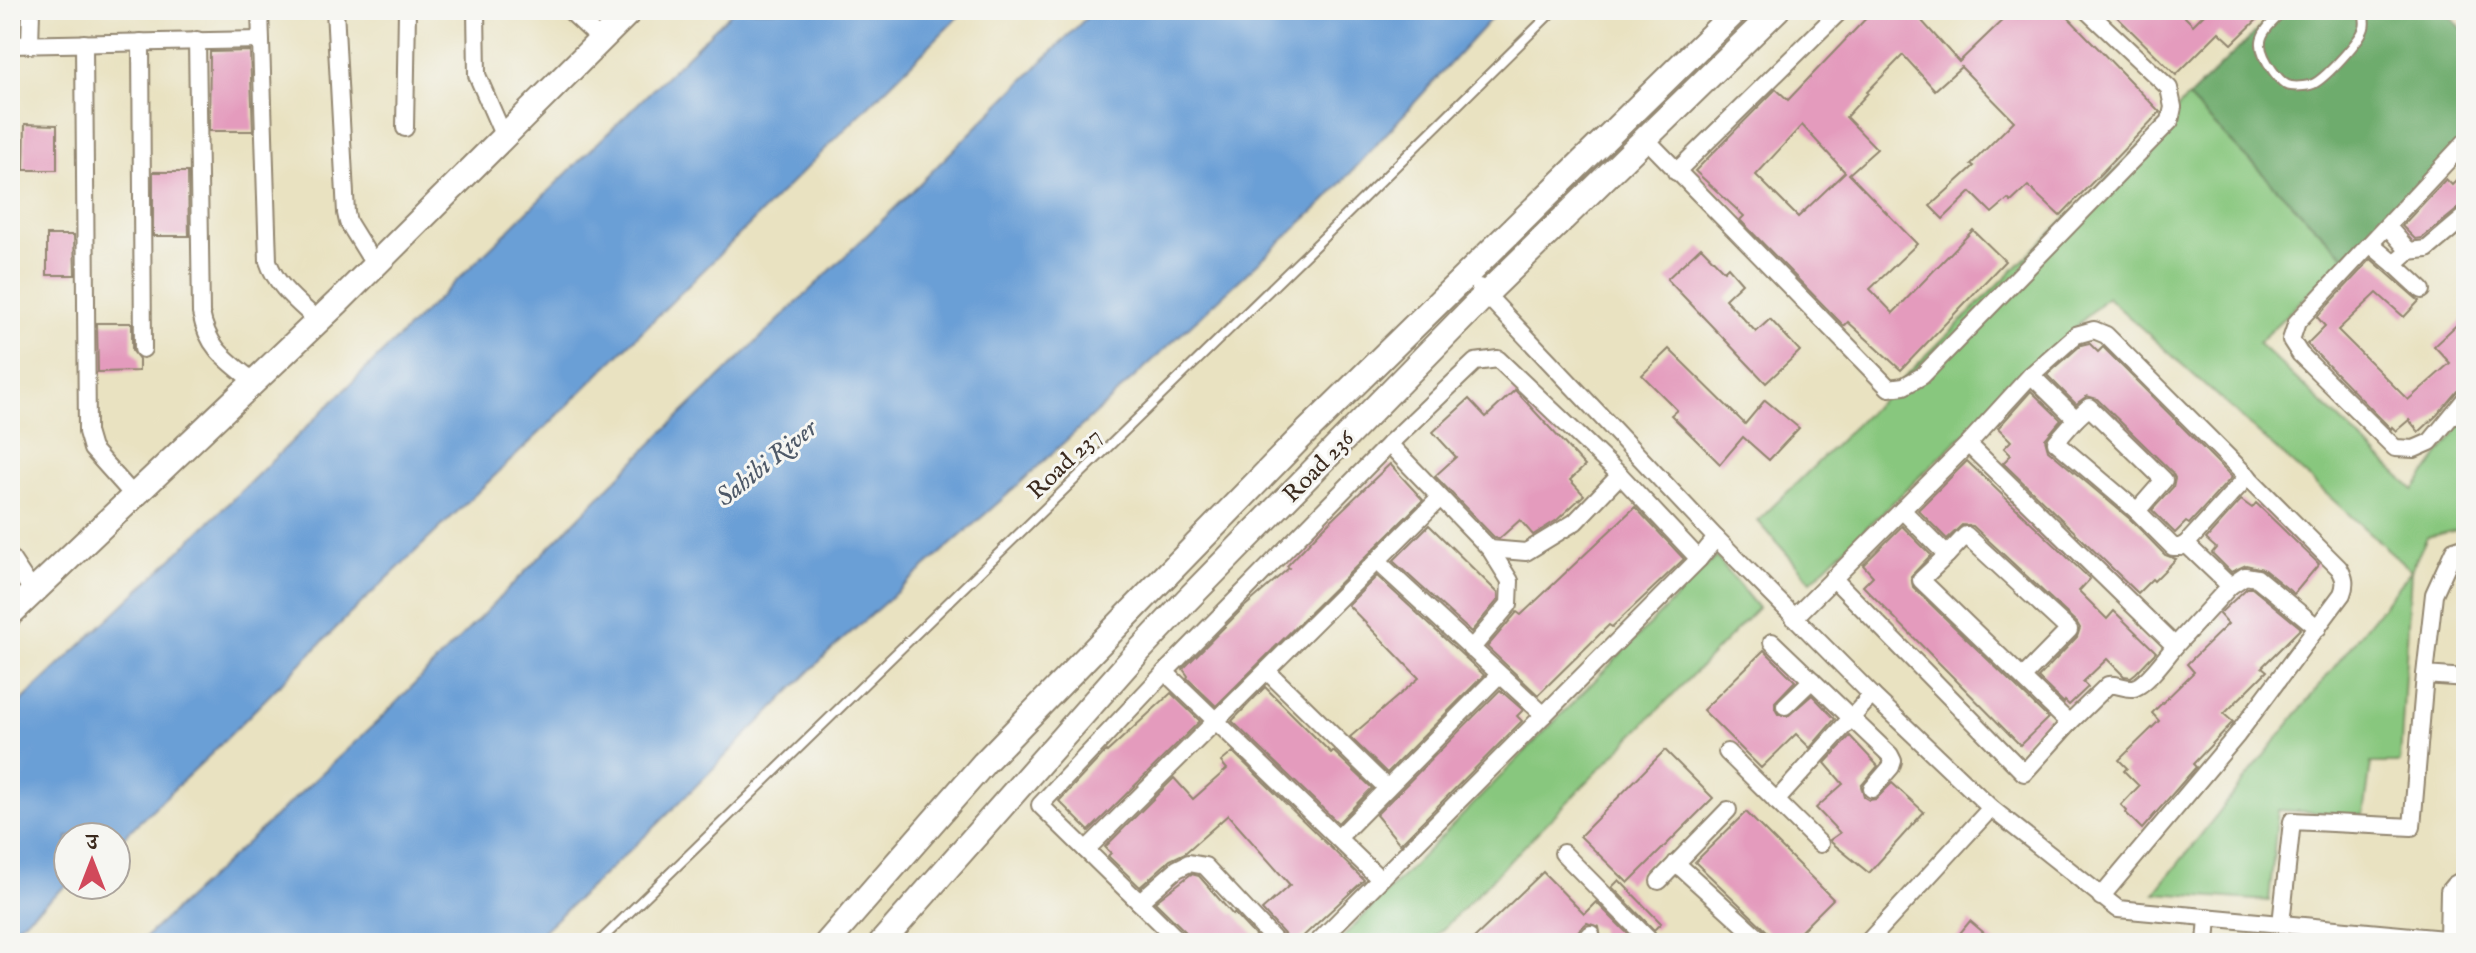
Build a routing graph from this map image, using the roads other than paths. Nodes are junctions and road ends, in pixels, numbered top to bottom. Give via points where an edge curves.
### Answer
1 (31, 10) edge
2 (260, 10) edge
3 (335, 10) edge
4 (407, 10) edge
5 (476, 10) edge
6 (569, 10) edge
7 (631, 10) edge
8 (1554, 10) edge
9 (1737, 10) edge
10 (1777, 10) edge
11 (1841, 10) edge
12 (2086, 10) edge
13 (2285, 10) edge
14 (2363, 10) edge
15 (197, 40) junction
16 (260, 40) junction
17 (601, 40) junction
18 (141, 42) junction
19 (84, 43) junction
20 (10, 45) edge
21 (30, 45) junction
22 (405, 128) dead end
23 (504, 137) junction
24 (1645, 138) junction
25 (2466, 141) edge
26 (1676, 172) junction
27 (2466, 216) edge
28 (2387, 226) junction
29 (2370, 244) junction
30 (2409, 251) junction
31 (374, 264) junction
32 (2394, 264) junction
33 (1466, 274) junction
34 (2422, 290) dead end
35 (1486, 294) junction
36 (318, 321) junction
37 (143, 349) dead end
38 (2031, 375) junction
39 (254, 382) junction
40 (2466, 398) edge
41 (2076, 419) junction
42 (1389, 444) junction
43 (1968, 444) junction
44 (1620, 475) junction
45 (2248, 476) junction
46 (134, 496) junction
47 (1440, 498) junction
48 (1902, 510) junction
49 (2137, 511) junction
50 (1716, 538) junction
51 (2186, 544) junction
52 (2466, 546) edge
53 (1490, 549) junction
54 (1947, 555) junction
55 (10, 557) edge
56 (1699, 559) junction
57 (1378, 562) junction
58 (1833, 578) junction
59 (2230, 586) junction
60 (18, 604) edge
61 (1794, 618) junction
62 (2318, 628) junction
63 (1772, 642) dead end
64 (2175, 646) junction
65 (1471, 649) junction
66 (1267, 671) junction
67 (1165, 672) junction
68 (1499, 675) junction
69 (2425, 675) junction
70 (2023, 677) junction
71 (2466, 678) edge
72 (1812, 680) junction
73 (1872, 695) junction
74 (1785, 706) dead end
75 (1544, 715) junction
76 (1851, 717) junction
77 (1216, 720) junction
78 (2069, 723) junction
79 (1727, 752) dead end
80 (1387, 788) junction
81 (1872, 789) dead end
82 (1776, 801) junction
83 (1991, 808) junction
84 (1728, 810) dead end
85 (1338, 838) junction
86 (1820, 844) dead end
87 (1086, 850) junction
88 (1563, 853) dead end
89 (1676, 863) junction
90 (1379, 878) junction
91 (2466, 878) edge
92 (1659, 881) dead end
93 (2101, 897) junction
94 (1139, 902) junction
95 (2208, 917) junction
96 (2281, 924) junction
97 (2448, 939) junction
98 (2466, 941) edge
99 (598, 943) edge
100 (827, 943) edge
101 (881, 943) edge
102 (1181, 943) edge
103 (1277, 943) edge
104 (1317, 943) edge
105 (1652, 943) edge
106 (1764, 943) edge
107 (1867, 943) edge
108 (2206, 943) edge

1 - 21 street
2 - 16 street
3 - 31 street via 346,213
4 - 22 street
5 - 23 street via 477,75
6 - 17 street
7 - 17 street
8 - 99 lane, Road 237
9 - 33 street
10 - 24 street, Road 236
11 - 26 street
12 - 26 street via 2169,88 2170,121 1922,376 1904,386 1889,388
13 - 14 lane via 2260,41 2260,52 2292,87 2314,84 2350,49 2366,25
15 - 16 street
15 - 18 street
15 - 39 street via 201,313 216,350
16 - 36 street via 268,261 279,283
17 - 23 street
18 - 19 street
18 - 37 street
19 - 21 street
19 - 46 street via 87,432 92,449
20 - 21 street
23 - 31 street
24 - 26 street
24 - 35 street, Road 236
25 - 28 street
27 - 30 street via 2427,249
28 - 29 street
28 - 30 street
29 - 32 street
29 - 40 street via 2297,322 2291,340 2395,448 2414,449 2430,442
30 - 32 street
31 - 36 street
32 - 34 street
33 - 35 street
33 - 100 street via 984,763
35 - 50 street
35 - 101 street, Road 236 via 1138,652
36 - 39 street
38 - 41 street
38 - 43 street
38 - 45 street via 2076,335 2094,330 2106,335
39 - 46 street
41 - 49 street via 2056,442
41 - 49 street via 2089,407 2164,480
42 - 44 street via 1475,362 1498,359
42 - 47 street
42 - 67 street
43 - 48 street
43 - 64 street
44 - 53 street via 1575,522 1526,552
44 - 56 street
45 - 51 street
45 - 62 street via 2341,573 2342,594
46 - 60 street
47 - 53 street
47 - 57 street
48 - 54 street
48 - 58 street
49 - 51 street via 2173,547
50 - 56 street
50 - 61 street
51 - 59 street
52 - 69 street via 2454,550 2434,594
53 - 65 street via 1510,581 1509,604
54 - 70 street via 1921,580
54 - 70 street via 1966,535 2069,630
55 - 60 street
56 - 75 street
57 - 65 street
57 - 66 street
58 - 61 street
58 - 78 street via 2024,773
59 - 62 street via 2245,576 2257,578
59 - 64 street
61 - 73 street
62 - 93 street via 2237,735
63 - 72 street
64 - 78 street via 2142,684 2108,685
65 - 68 street
66 - 77 street
66 - 80 street
67 - 77 street
67 - 87 street via 1040,805
68 - 75 street
68 - 80 street
69 - 71 street
69 - 96 street via 2412,827 2292,821
70 - 78 street
72 - 74 street
72 - 76 street
73 - 76 street
73 - 83 street
75 - 90 street
76 - 81 street via 1893,761
76 - 82 street
77 - 85 street
77 - 87 street
79 - 82 street
80 - 85 street
82 - 86 street
83 - 93 street
83 - 107 street
84 - 89 street
85 - 90 street
87 - 94 street
88 - 105 street
89 - 92 street
89 - 106 street
90 - 104 street
91 - 97 street via 2449,891
93 - 95 street via 2118,909
94 - 102 street
94 - 103 street via 1177,869 1189,863 1205,866
95 - 96 street
95 - 108 street
96 - 97 street
97 - 98 street

